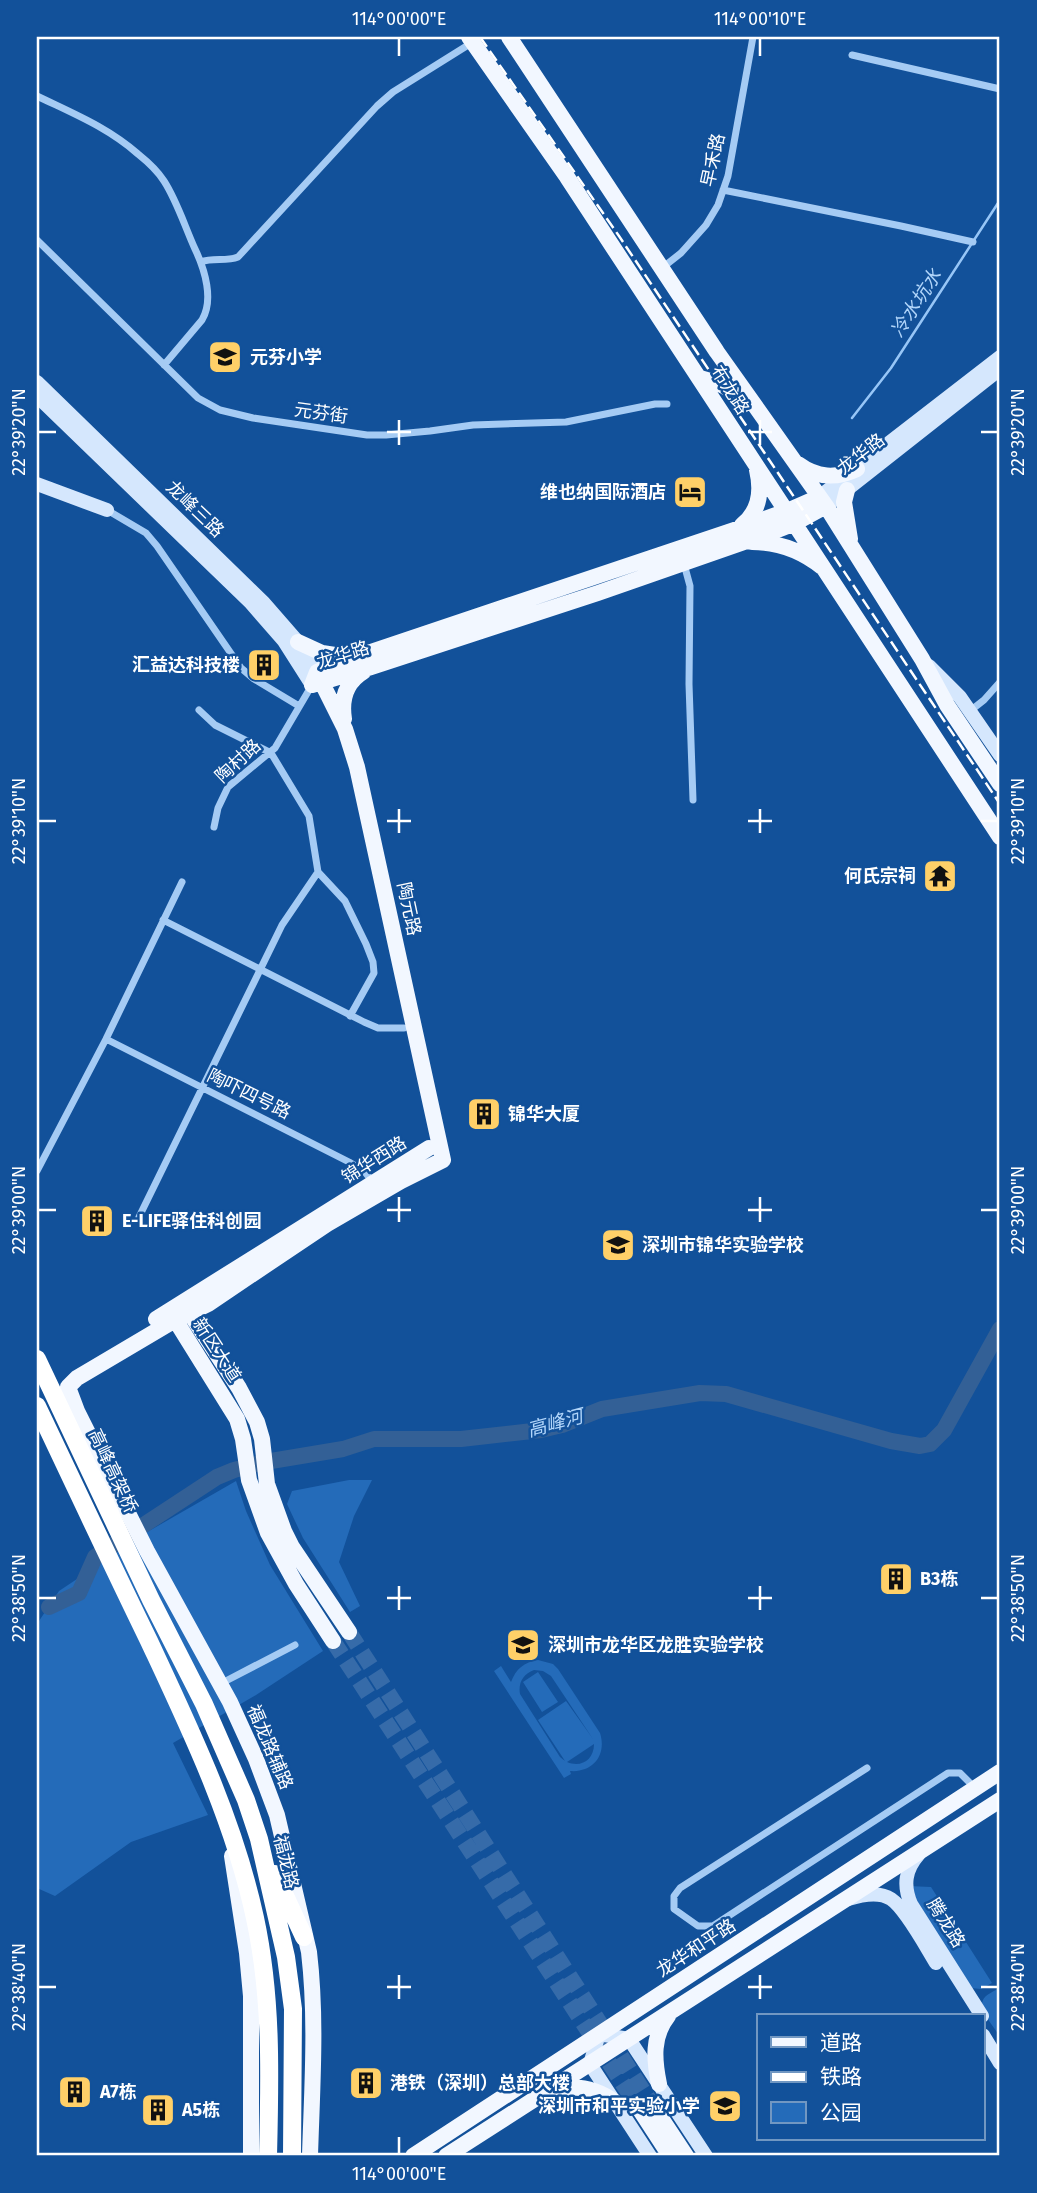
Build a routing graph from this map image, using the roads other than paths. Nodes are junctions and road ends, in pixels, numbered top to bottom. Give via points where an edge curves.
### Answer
1 (509, 37) edge
2 (753, 37) edge
3 (471, 39) edge
4 (852, 55) dead end
5 (1000, 89) edge
6 (37, 96) edge
7 (723, 190) junction
8 (37, 240) edge
9 (973, 242) dead end
10 (201, 262) junction
11 (662, 268) junction
12 (1000, 357) edge
13 (726, 363) junction
14 (164, 365) junction
15 (1000, 369) edge
16 (700, 379) junction
17 (37, 382) edge
18 (723, 385) junction
19 (37, 396) edge
20 (667, 404) dead end
21 (793, 460) junction
22 (755, 464) junction
23 (857, 469) junction
24 (37, 484) edge
25 (846, 490) junction
26 (820, 501) junction
27 (107, 510) joint
28 (791, 517) junction
29 (738, 536) junction
30 (852, 548) junction
31 (684, 563) junction
32 (828, 572) junction
33 (298, 642) junction
34 (357, 655) junction
35 (922, 659) junction
36 (372, 667) junction
37 (317, 680) junction
38 (1000, 682) edge
39 (299, 706) junction
40 (200, 710) dead end
41 (970, 711) junction
42 (345, 729) junction
43 (271, 753) junction
44 (1000, 755) edge
45 (1000, 784) edge
46 (693, 800) dead end
47 (214, 827) dead end
48 (1000, 837) edge
49 (318, 872) junction
50 (182, 882) dead end
51 (163, 920) junction
52 (260, 971) junction
53 (350, 1016) junction
54 (404, 1028) junction
55 (106, 1039) junction
56 (203, 1089) junction
57 (435, 1157) junction
58 (37, 1171) edge
59 (373, 1183) junction
60 (139, 1217) dead end
61 (178, 1315) junction
62 (210, 1357) junction
63 (37, 1359) edge
64 (68, 1387) joint
65 (37, 1406) edge
66 (151, 1600) joint
67 (349, 1633) tunnel mouth
68 (333, 1641) tunnel mouth
69 (295, 1645) dead end
70 (220, 1684) junction
71 (867, 1768) dead end
72 (1000, 1772) edge
73 (975, 1789) junction
74 (1000, 1800) edge
75 (223, 1809) junction
76 (259, 1839) junction
77 (925, 1848) junction
78 (846, 1899) junction
79 (304, 1937) junction
80 (675, 2009) junction
81 (970, 2014) edge
82 (980, 2014) edge
83 (984, 2020) edge
84 (599, 2034) junction
85 (984, 2037) edge
86 (629, 2039) junction
87 (1000, 2045) edge
88 (1000, 2063) edge
89 (590, 2064) junction
90 (659, 2084) junction
91 (545, 2092) junction
92 (615, 2102) junction
93 (311, 2154) edge
94 (251, 2156) edge
95 (268, 2156) edge
96 (292, 2156) edge
97 (413, 2156) edge
98 (446, 2156) edge
99 (650, 2156) edge
100 (670, 2156) edge
101 (686, 2156) edge
102 (706, 2156) edge

1 - 11 main road, 布龙路
2 - 7 street, 早禾路
3 - 10 street via 377,106 238,257
3 - 16 main road, 布龙路
4 - 5 street
6 - 10 street via 99,125 158,172
7 - 9 street
7 - 11 street, 早禾路 via 706,225
8 - 14 street, 元芬街
10 - 14 street via 206,313
11 - 13 main road, 布龙路
12 - 23 main road, 龙华路
13 - 18 main road
13 - 21 main road, 布龙路
14 - 20 street, 元芬街 via 198,398 220,410 367,435 566,422
15 - 25 main road, 龙华路
16 - 18 main road
16 - 22 main road, 布龙路
17 - 33 main road, 龙峰三路 via 256,594
18 - 26 main road via 734,392 801,489
19 - 37 main road, 龙峰三路 via 250,602
21 - 23 main road via 825,476
21 - 26 main road, 布龙路
22 - 28 main road, 布龙路
22 - 29 main road via 757,506
23 - 26 main road, 龙华路
24 - 27 main road
25 - 26 main road, 龙华路
25 - 30 main road
26 - 28 main road, 龙华路
26 - 30 main road, 布龙路
27 - 39 street via 146,533 245,673
28 - 29 main road, 龙华路
28 - 32 main road, 布龙路
29 - 31 main road, 龙华路
29 - 32 main road via 783,546
29 - 34 main road, 龙华路
30 - 35 main road, 布龙路
31 - 36 main road, 龙华路
31 - 46 street via 690,586
32 - 48 main road, 布龙路
33 - 34 main road via 322,653
33 - 37 main road, 龙峰三路
34 - 37 main road, 龙华路
35 - 41 main road
35 - 45 main road, 布龙路
36 - 37 main road, 龙华路
36 - 42 main road via 355,677 345,692
37 - 39 street, 陶村路
37 - 42 main road, 陶元路
37 - 54 main road, 陶元路 via 352,788
38 - 41 street
39 - 43 street, 陶村路
40 - 43 street via 215,725
41 - 44 main road
42 - 57 main road, 陶元路 via 382,873
43 - 47 street, 陶村路 via 228,787
43 - 49 street via 309,816
49 - 52 street via 282,925
49 - 53 street via 345,901 373,962 374,973
50 - 51 street
51 - 52 street
51 - 55 street
52 - 53 street
52 - 56 street
53 - 54 street via 378,1028
54 - 57 main road, 陶元路
55 - 56 street, 陶吓四号路
55 - 58 street
56 - 59 street, 陶吓四号路 via 358,1166
56 - 60 street
57 - 59 main road, 锦华西路
57 - 61 main road, 锦华西路 via 208,1304
59 - 61 main road, 锦华西路
61 - 62 main road, 新区大道
61 - 64 main road, 锦华西路 via 82,1363
62 - 67 main road, 新区大道 via 252,1411 261,1433 271,1499 292,1547
62 - 68 main road, 新区大道 via 242,1430 249,1480 260,1513 278,1552
63 - 66 highway, 高峰高架桥
64 - 70 main road, 福龙路辅路
65 - 75 highway via 187,1722
66 - 76 highway, 福龙路 via 204,1704
69 - 70 street
70 - 79 main road, 福龙路辅路 via 277,1815
71 - 73 street via 680,1888 674,1896 674,1909 698,1926 713,1926 948,1773 960,1773
72 - 73 main road, 龙华和平路
73 - 84 main road, 龙华和平路
74 - 77 main road
75 - 94 main road via 249,1974
75 - 95 highway via 246,1881 261,1954 270,2074
76 - 79 highway
76 - 96 highway, 福龙路 via 286,1956 293,2009
77 - 78 main road
77 - 82 main road, 腾龙路 via 908,1869 906,1891
78 - 80 main road
78 - 81 main road, 腾龙路 via 861,1895 891,1899
79 - 93 main road, 福龙路辅路 via 313,2002
80 - 86 main road
80 - 90 main road via 665,2020 656,2044
83 - 87 main road, 腾龙路
84 - 86 main road
84 - 89 main road
84 - 97 main road, 龙华和平路
85 - 88 main road
86 - 89 main road
86 - 90 main road
89 - 91 main road
89 - 92 main road
90 - 102 main road
91 - 92 main road via 587,2088
91 - 98 main road
92 - 99 main road
100 - 101 main road via 645,2106

